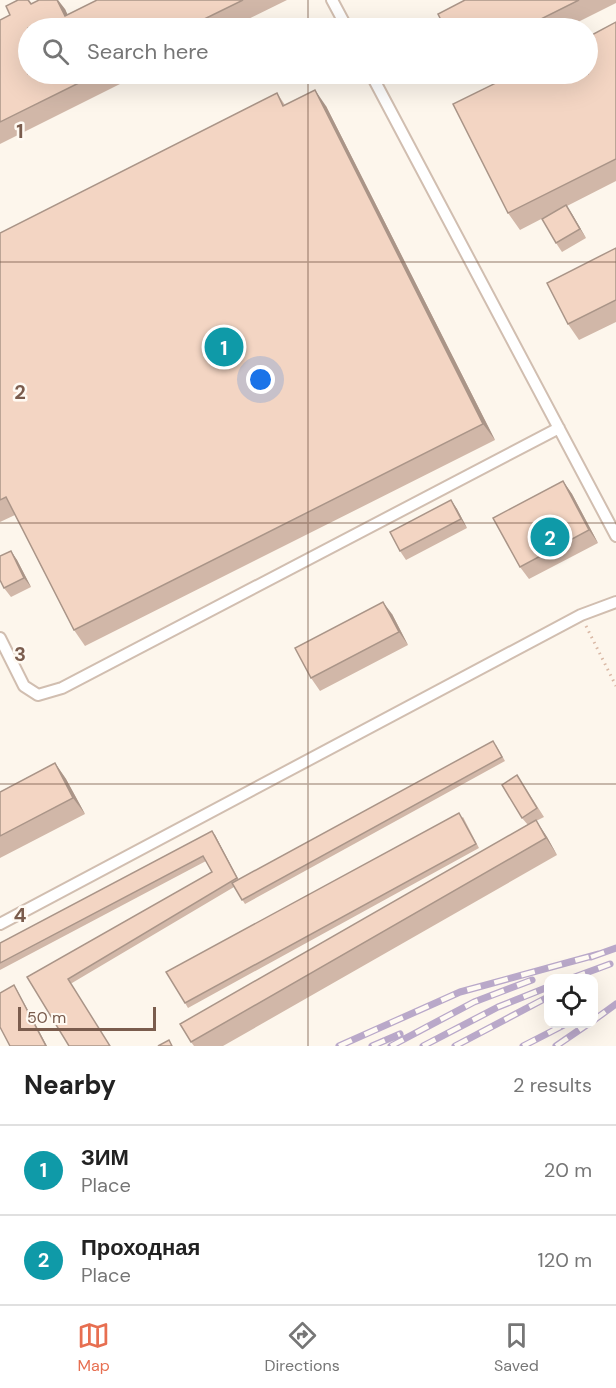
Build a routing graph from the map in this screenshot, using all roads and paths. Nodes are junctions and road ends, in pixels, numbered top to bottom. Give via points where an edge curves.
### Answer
1 (332, 0) edge
2 (342, 18) edge
3 (376, 84) edge
4 (559, 428) junction
5 (616, 536) edge
6 (616, 602) edge
7 (581, 615) junction
8 (0, 638) edge
9 (616, 686) edge
10 (0, 924) edge

1 - 2 lane
3 - 4 lane
4 - 5 lane
4 - 8 lane via 62,688 38,694 24,686
6 - 7 lane
7 - 9 path
7 - 10 lane

